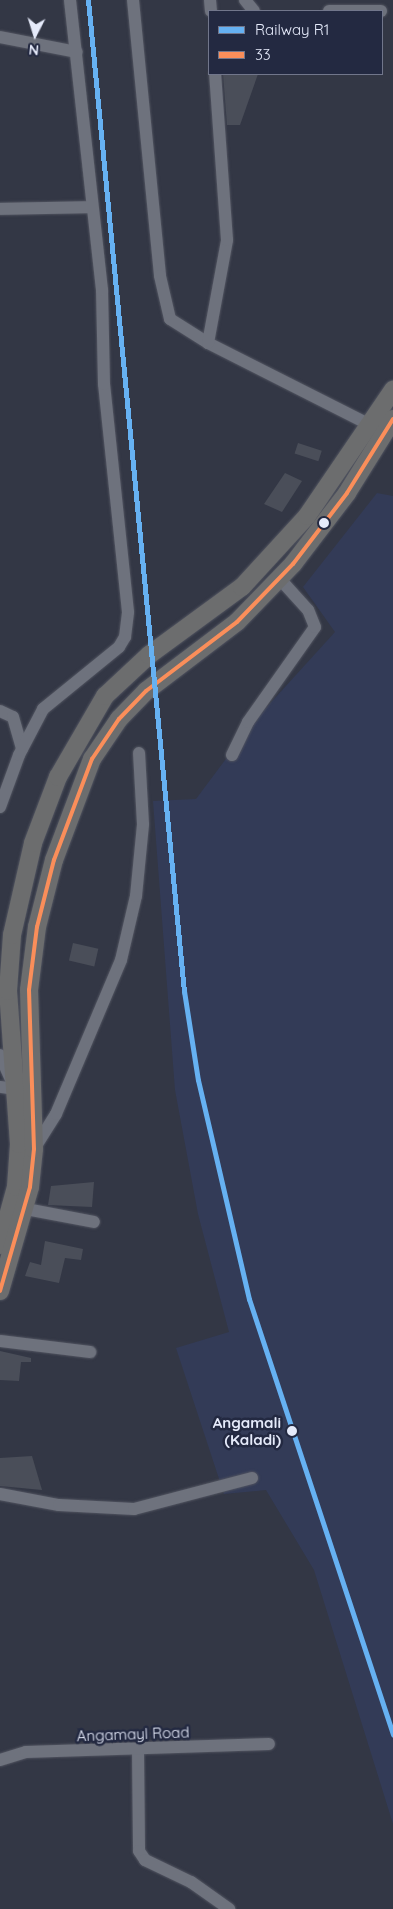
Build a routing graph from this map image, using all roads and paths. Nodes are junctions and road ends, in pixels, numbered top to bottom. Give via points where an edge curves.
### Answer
1 (70, 0) edge
2 (133, 0) edge
3 (245, 0) edge
4 (253, 10) edge
5 (1, 37) edge
6 (77, 52) junction
7 (215, 75) edge
8 (92, 207) junction
9 (0, 209) edge
10 (208, 343) junction
11 (393, 390) edge
12 (393, 419) edge
13 (370, 425) junction
14 (279, 578) junction
15 (242, 588) junction
16 (254, 607) junction
17 (0, 711) edge
18 (22, 749) junction
19 (139, 753) dead end
20 (232, 756) dead end
21 (0, 807) edge
22 (0, 1055) edge
23 (7, 1088) edge
24 (34, 1149) junction
25 (26, 1209) junction
26 (94, 1222) dead end
27 (1, 1242) edge
28 (0, 1291) edge
29 (0, 1341) edge
30 (90, 1352) dead end
31 (252, 1478) dead end
32 (0, 1494) edge
33 (269, 1744) dead end
34 (138, 1750) junction
35 (0, 1760) edge
36 (229, 1909) edge

1 - 6 street
2 - 10 street via 160,276 170,319
3 - 4 street
5 - 6 street
6 - 8 street
7 - 10 street via 227,240
8 - 9 street
8 - 18 street via 102,290 104,384 128,612 125,637 110,656 43,709
10 - 13 street
11 - 13 highway
12 - 14 highway via 331,516
13 - 15 highway via 321,499
14 - 16 highway
14 - 20 street via 308,610 315,627 248,722
15 - 16 highway
15 - 23 highway via 149,655 105,696 63,767 33,843 20,891 8,992
16 - 24 highway via 146,691 100,742 54,860 37,927 29,990
17 - 18 street via 13,717
18 - 21 street
19 - 24 street via 143,824 136,896 121,960 56,1114
22 - 23 street
23 - 27 highway via 19,1144 16,1186
24 - 25 highway
25 - 26 street
25 - 28 highway
29 - 30 street
31 - 32 street via 134,1509 59,1506
33 - 34 street, Angamayl Road
34 - 35 street, Angamayl Road via 26,1752
34 - 36 street via 138,1851 144,1860 191,1882

